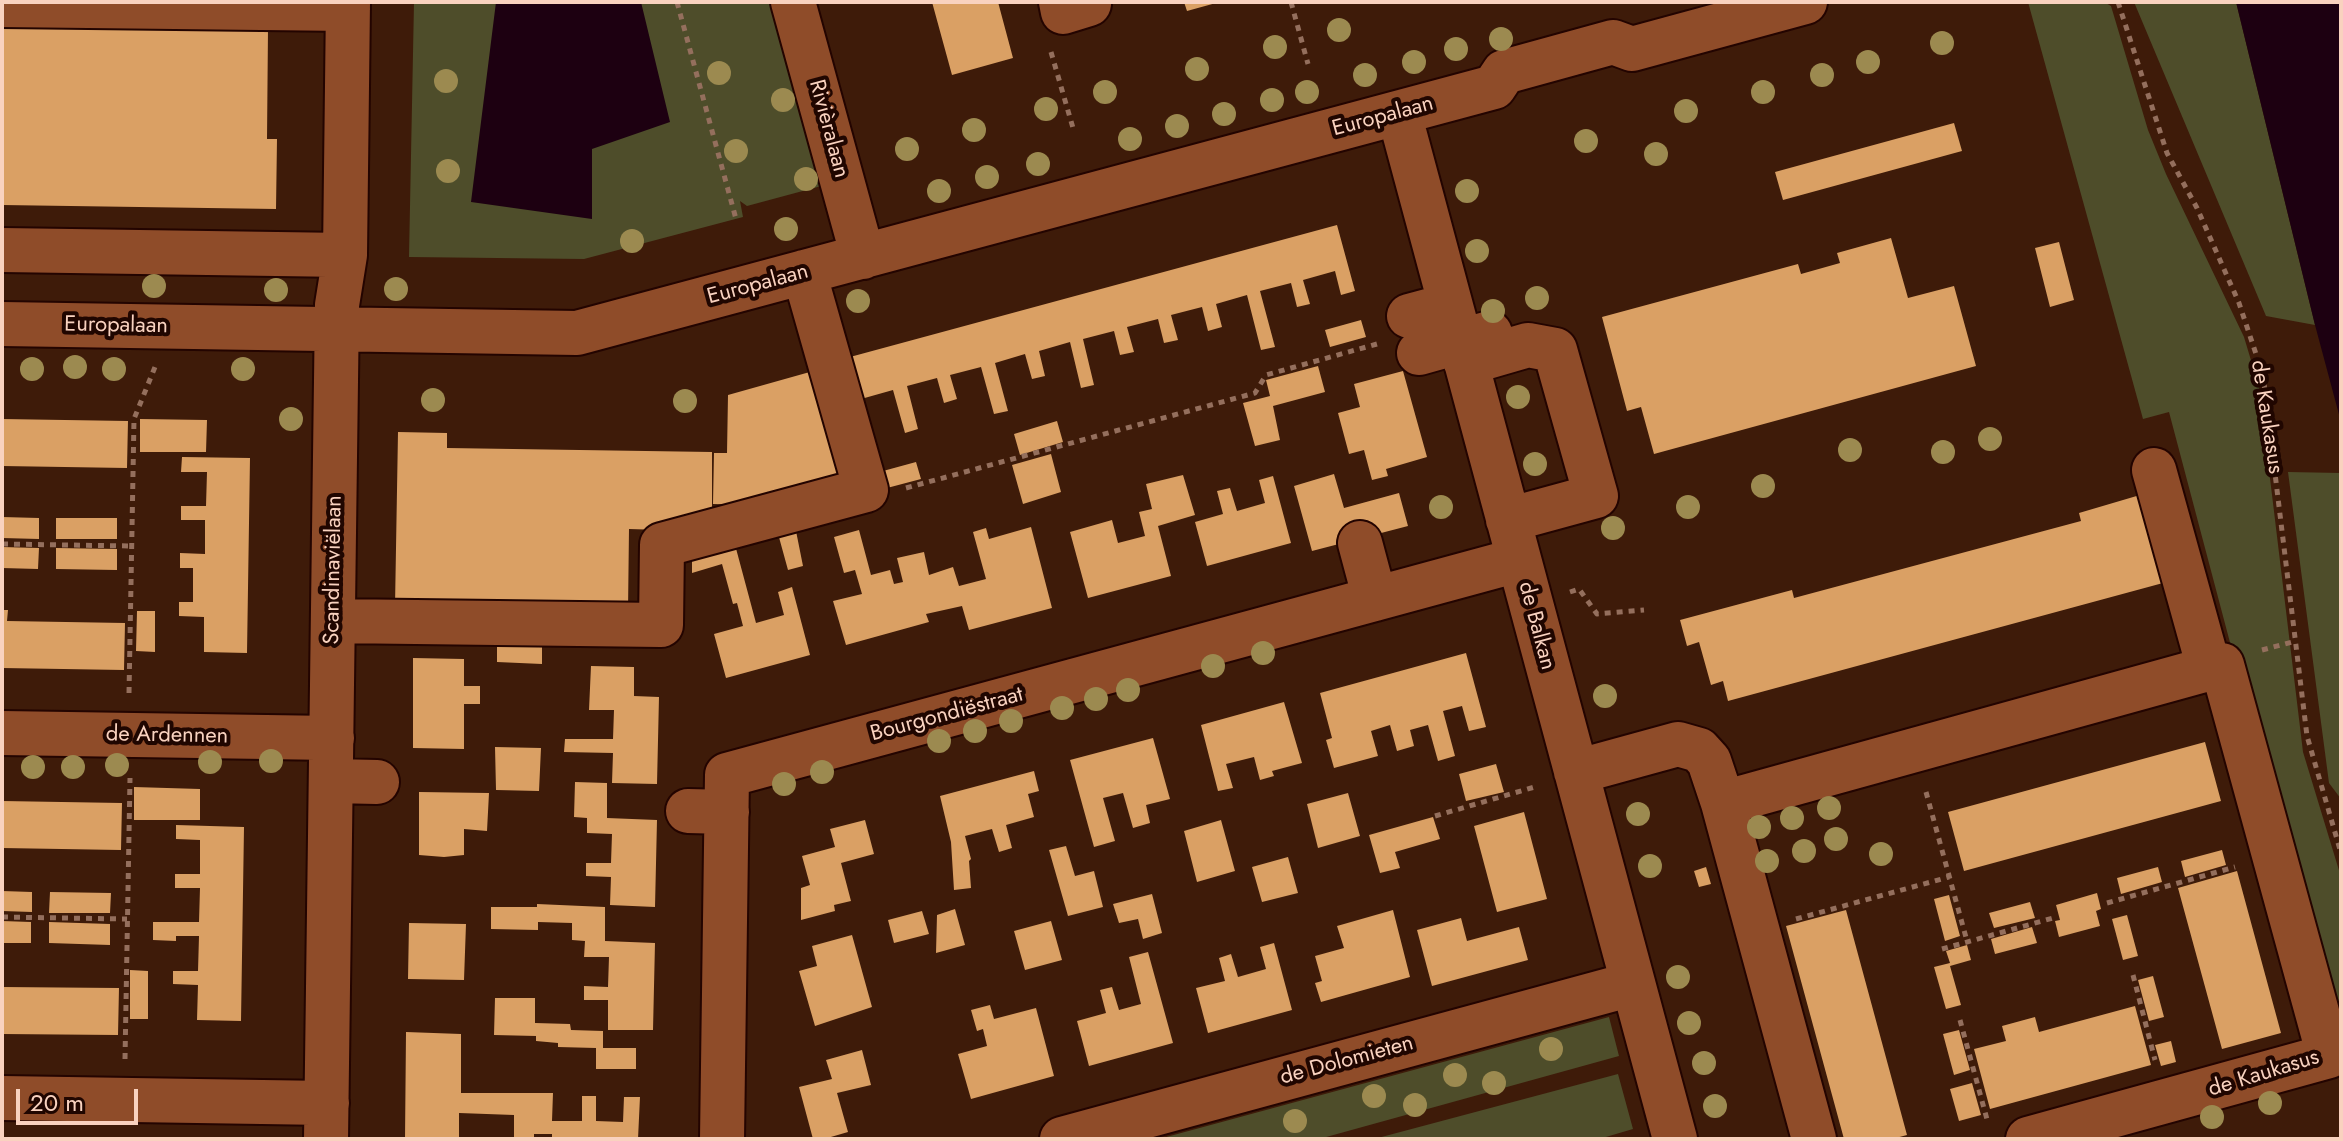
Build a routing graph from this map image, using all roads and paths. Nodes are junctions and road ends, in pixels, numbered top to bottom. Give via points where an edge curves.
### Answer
1 (677, 2) edge
2 (793, 2) edge
3 (1291, 2) edge
4 (1805, 2) edge
5 (2118, 2) edge
6 (2, 5) edge
7 (348, 5) edge
8 (1049, 44) dead end
9 (1308, 64) dead end
10 (1399, 113) junction
11 (1073, 128) dead end
12 (736, 219) dead end
13 (2, 250) edge
14 (345, 255) junction
15 (863, 257) junction
16 (804, 272) junction
17 (1530, 321) dead end
18 (2, 324) edge
19 (337, 329) junction
20 (1459, 336) junction
21 (1404, 337) joint
22 (156, 362) dead end
23 (2154, 470) dead end
24 (902, 489) dead end
25 (1513, 540) junction
26 (1360, 543) dead end
27 (2, 544) edge
28 (132, 546) junction
29 (1568, 592) dead end
30 (1375, 599) junction
31 (1644, 610) dead end
32 (334, 621) junction
33 (2209, 668) junction
34 (129, 697) dead end
35 (2, 733) edge
36 (332, 738) junction
37 (1556, 779) junction
38 (1923, 780) dead end
39 (332, 781) junction
40 (377, 782) dead end
41 (128, 787) dead end
42 (1723, 803) junction
43 (1435, 816) dead end
44 (2341, 853) edge
45 (2239, 866) dead end
46 (1949, 877) junction
47 (2107, 903) dead end
48 (2, 917) edge
49 (2053, 918) dead end
50 (127, 919) junction
51 (1792, 920) dead end
52 (1967, 941) junction
53 (1942, 949) dead end
54 (2133, 975) dead end
55 (1632, 984) junction
56 (1960, 1020) dead end
57 (2156, 1066) dead end
58 (124, 1071) dead end
59 (2, 1098) edge
60 (1986, 1113) dead end
61 (327, 1121) edge
62 (722, 1139) edge
63 (1062, 1139) edge
64 (1675, 1139) edge
65 (1814, 1139) edge
66 (2028, 1139) edge

1 - 12 path
2 - 15 street, Rivièralaan
3 - 9 path
4 - 10 street, Europalaan via 1632,49 1621,66 1508,94 1494,87
5 - 44 path, de Kaukasus via 2167,153 2239,303 2263,375 2309,746
6 - 7 street
7 - 14 street, Scandinaviëlaan
8 - 11 path
10 - 15 street, Europalaan
10 - 20 street, de Balkan
13 - 14 street
14 - 19 street, Scandinaviëlaan
15 - 16 street, Europalaan
16 - 19 street, Europalaan via 577,333
16 - 32 street via 866,490 662,545 661,625
17 - 20 street
18 - 19 street, Europalaan
19 - 32 street, Scandinaviëlaan
20 - 21 street
20 - 25 street, de Balkan
20 - 25 street, Bourgondiëstraat via 1555,350 1596,496
21 - 24 path via 1266,375 1255,393
22 - 28 path via 134,419
23 - 33 street, de Kaukasus
25 - 30 street, Bourgondiëstraat
25 - 37 street, de Balkan
26 - 30 street
27 - 28 path
28 - 34 path
29 - 31 path via 1579,589 1597,614
30 - 62 street, Bourgondiëstraat via 727,775 707,812
32 - 36 street, Scandinaviëlaan
33 - 42 street
33 - 66 street, de Kaukasus via 2222,665 2329,1056
35 - 36 street, de Ardennen
36 - 39 street, Scandinaviëlaan
37 - 42 street via 1677,730 1706,757
37 - 43 path
37 - 55 street, de Balkan
38 - 46 path
39 - 40 street
39 - 61 street, Scandinaviëlaan
41 - 50 path
42 - 65 street
45 - 47 path
46 - 51 path
46 - 52 path
48 - 50 path
49 - 52 path
50 - 58 path
52 - 53 path
54 - 57 path
55 - 63 street, de Dolomieten
55 - 64 street, de Balkan
56 - 60 path
59 - 61 street

